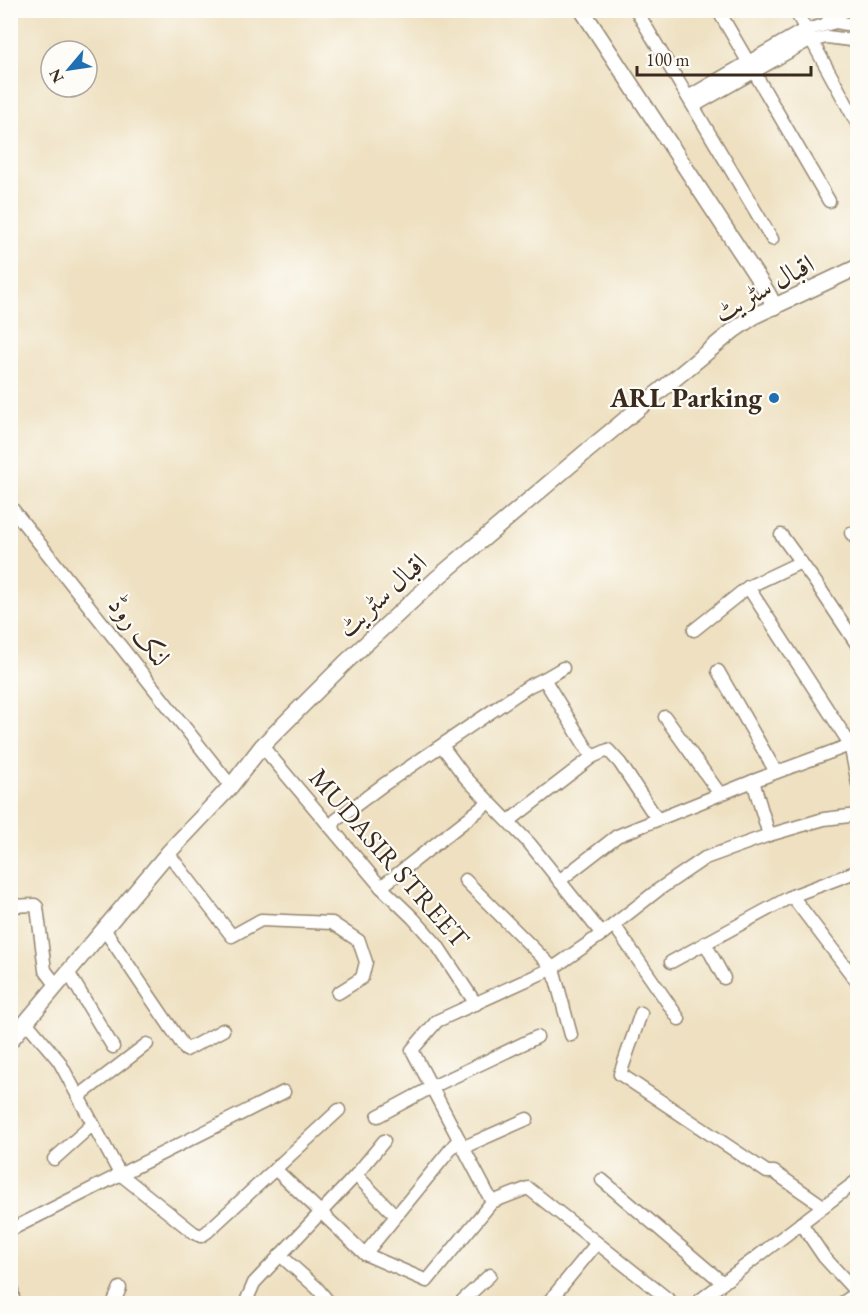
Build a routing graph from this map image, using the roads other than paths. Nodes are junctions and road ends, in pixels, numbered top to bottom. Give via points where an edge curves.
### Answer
1 (582, 10) edge
2 (636, 10) edge
3 (718, 10) edge
4 (795, 10) edge
5 (846, 10) edge
6 (823, 25) junction
7 (858, 26) edge
8 (808, 35) junction
9 (858, 41) edge
10 (752, 66) junction
11 (691, 102) junction
12 (858, 125) edge
13 (829, 201) dead end
14 (772, 238) dead end
15 (858, 267) edge
16 (775, 307) junction
17 (10, 506) edge
18 (781, 535) dead end
19 (801, 562) junction
20 (748, 587) junction
21 (694, 630) dead end
22 (858, 646) edge
23 (563, 668) dead end
24 (718, 671) dead end
25 (544, 680) junction
26 (665, 717) dead end
27 (854, 743) edge
28 (262, 746) junction
29 (442, 746) junction
30 (592, 757) junction
31 (776, 772) junction
32 (753, 780) junction
33 (858, 784) edge
34 (231, 786) junction
35 (720, 794) junction
36 (489, 802) junction
37 (858, 815) edge
38 (657, 819) junction
39 (509, 821) junction
40 (334, 830) junction
41 (770, 835) junction
42 (168, 853) junction
43 (858, 871) edge
44 (465, 880) dead end
45 (560, 880) junction
46 (381, 887) junction
47 (792, 896) junction
48 (10, 906) edge
49 (614, 925) junction
50 (104, 928) junction
51 (602, 934) junction
52 (705, 943) junction
53 (671, 962) dead end
54 (553, 968) junction
55 (68, 972) junction
56 (724, 978) dead end
57 (858, 983) edge
58 (57, 986) junction
59 (339, 993) dead end
60 (476, 1004) junction
61 (641, 1013) dead end
62 (679, 1019) dead end
63 (27, 1023) junction
64 (223, 1030) dead end
65 (571, 1035) dead end
66 (537, 1037) dead end
67 (10, 1041) edge
68 (147, 1044) dead end
69 (113, 1047) dead end
70 (432, 1087) junction
71 (284, 1092) dead end
72 (79, 1096) junction
73 (339, 1110) dead end
74 (378, 1116) dead end
75 (527, 1119) dead end
76 (93, 1124) junction
77 (384, 1142) dead end
78 (461, 1144) junction
79 (54, 1159) dead end
80 (275, 1169) junction
81 (120, 1174) junction
82 (356, 1175) junction
83 (602, 1180) dead end
84 (858, 1180) edge
85 (492, 1202) junction
86 (823, 1206) junction
87 (322, 1212) junction
88 (396, 1216) junction
89 (801, 1223) junction
90 (10, 1230) edge
91 (597, 1243) junction
92 (365, 1254) junction
93 (280, 1255) junction
94 (10, 1275) edge
95 (490, 1275) dead end
96 (723, 1283) junction
97 (120, 1288) dead end
98 (857, 1293) edge
99 (13, 1299) dead end
100 (113, 1304) edge
101 (245, 1304) edge
102 (325, 1304) edge
103 (459, 1304) edge
104 (547, 1304) edge
105 (674, 1304) edge
106 (695, 1304) edge
107 (841, 1304) edge

1 - 16 street
2 - 11 street
3 - 10 street
4 - 8 street
5 - 6 street
6 - 7 street via 836,22
6 - 8 street
8 - 9 street
8 - 10 street
8 - 12 street
10 - 11 street
10 - 13 street
11 - 14 street
15 - 16 street, اقبال سٹریٹ
16 - 28 street, اقبال سٹریٹ via 756,315 724,338 463,557 346,662
17 - 34 street, لنک روڈ
18 - 19 street
19 - 20 street
19 - 22 street
20 - 21 street
20 - 27 street
23 - 25 street
24 - 31 street
25 - 29 street via 529,686
25 - 30 street
26 - 35 street
27 - 31 street
27 - 33 street
28 - 34 street, اقبال سٹریٹ
28 - 40 street, MUDASIR STREET
29 - 36 street
29 - 40 street via 336,820
30 - 38 street via 609,750
30 - 39 street
31 - 32 street
32 - 35 street
32 - 41 street
34 - 42 street, اقبال سٹریٹ
35 - 38 street
36 - 39 street
36 - 46 street
37 - 41 street via 824,819
38 - 45 street via 617,836
39 - 45 street
40 - 46 street, MUDASIR STREET
41 - 49 street via 705,858
42 - 50 street, اقبال سٹریٹ
42 - 59 street via 232,936 261,920 332,923 359,942 366,962 362,978
43 - 47 street
44 - 54 street
45 - 51 street
46 - 60 street, MUDASIR STREET via 437,945
47 - 52 street
47 - 57 street
48 - 58 street via 37,907 45,970
49 - 51 street
49 - 62 street
50 - 55 street, اقبال سٹریٹ
50 - 64 street via 186,1050
51 - 54 street
52 - 53 street
52 - 56 street
54 - 60 street
54 - 65 street
55 - 58 street, اقبال سٹریٹ
55 - 69 street
58 - 63 street, اقبال سٹریٹ
60 - 70 street via 437,1021 412,1050
61 - 86 street via 621,1074
63 - 67 street, اقبال سٹریٹ
63 - 72 street via 59,1061
66 - 70 street
68 - 72 street
70 - 74 street
70 - 78 street
71 - 81 street
72 - 76 street
73 - 80 street
75 - 78 street
76 - 79 street
76 - 81 street
77 - 82 street
78 - 85 street
78 - 88 street
80 - 81 street via 201,1236
80 - 87 street
81 - 90 street
82 - 87 street
82 - 88 street
83 - 96 street
84 - 86 street
85 - 91 street via 528,1188
85 - 92 street via 427,1281
86 - 89 street
87 - 92 street
87 - 93 street
88 - 92 street
89 - 96 street
89 - 98 street via 824,1257
91 - 104 street
91 - 105 street
93 - 101 street via 254,1283
93 - 102 street via 317,1288 327,1300
94 - 99 street
95 - 103 street
96 - 106 street
97 - 100 street
98 - 107 street

